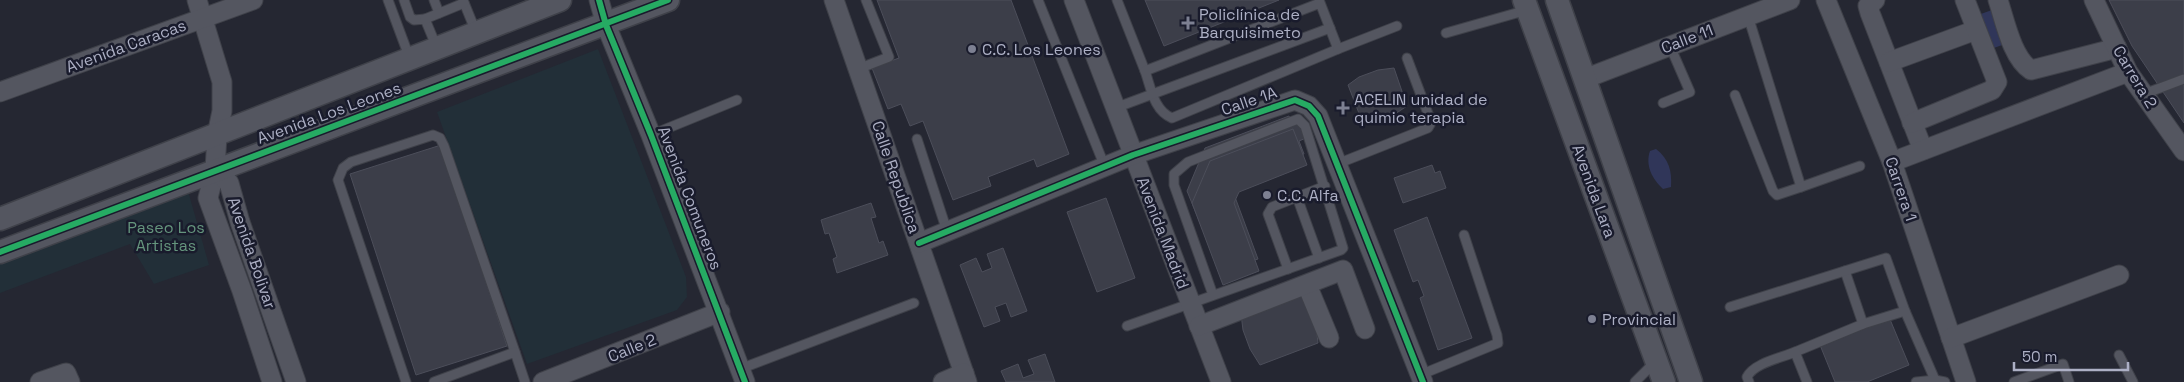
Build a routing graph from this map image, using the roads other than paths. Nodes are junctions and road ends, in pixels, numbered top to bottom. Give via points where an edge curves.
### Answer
1 (196, 0) edge
2 (253, 0) edge
3 (388, 0) edge
4 (404, 0) edge
5 (434, 0) edge
6 (560, 0) edge
7 (599, 0) edge
8 (668, 0) edge
9 (834, 0) edge
10 (866, 0) edge
11 (1038, 0) edge
12 (1074, 0) edge
13 (1117, 0) edge
14 (1557, 0) edge
15 (1790, 0) edge
16 (1826, 0) edge
17 (1875, 0) edge
18 (1964, 0) edge
19 (1998, 0) edge
20 (2094, 0) edge
21 (464, 1) edge
22 (1319, 1) edge
23 (1526, 5) edge
24 (529, 6) edge
25 (440, 13) junction
26 (1748, 16) junction
27 (203, 18) junction
28 (425, 19) junction
29 (606, 25) junction
30 (1397, 26) dead end
31 (1330, 28) junction
32 (1976, 30) junction
33 (476, 33) junction
34 (1446, 33) dead end
35 (1670, 46) junction
36 (2117, 48) junction
37 (437, 49) junction
38 (1338, 49) junction
39 (1407, 58) dead end
40 (410, 59) junction
41 (1889, 62) junction
42 (858, 69) junction
43 (1145, 71) junction
44 (2128, 72) junction
45 (1584, 79) junction
46 (2184, 79) edge
47 (0, 92) edge
48 (2144, 94) junction
49 (1153, 95) junction
50 (1735, 95) dead end
51 (737, 100) dead end
52 (1663, 103) dead end
53 (1115, 108) junction
54 (1912, 123) junction
55 (217, 135) junction
56 (651, 135) junction
57 (917, 139) dead end
58 (1923, 150) junction
59 (2184, 151) edge
60 (1133, 155) junction
61 (1892, 162) junction
62 (1337, 164) junction
63 (1860, 166) dead end
64 (1105, 167) junction
65 (215, 170) junction
66 (1324, 186) junction
67 (1802, 187) junction
68 (1297, 197) junction
69 (0, 219) edge
70 (947, 231) junction
71 (1464, 235) dead end
72 (919, 243) junction
73 (0, 252) edge
74 (1319, 258) junction
75 (1288, 269) junction
76 (1845, 271) junction
77 (2119, 275) dead end
78 (1307, 285) junction
79 (1213, 295) junction
80 (914, 303) dead end
81 (1191, 304) junction
82 (1730, 307) dead end
83 (1905, 311) junction
84 (720, 312) junction
85 (1863, 324) junction
86 (1127, 326) dead end
87 (1200, 326) junction
88 (1365, 330) dead end
89 (1329, 338) dead end
90 (1951, 338) junction
91 (515, 352) junction
92 (1795, 352) junction
93 (2119, 355) dead end
94 (1656, 360) junction
95 (743, 376) edge
96 (68, 378) edge
97 (570, 378) edge
98 (966, 378) edge
99 (1422, 378) edge
100 (1935, 380) junction
101 (40, 382) edge
102 (272, 382) edge
103 (296, 382) edge
104 (406, 382) edge
105 (434, 382) edge
106 (525, 382) edge
107 (543, 382) edge
108 (943, 382) edge
109 (1221, 382) edge
110 (1635, 382) edge
111 (1664, 382) edge
112 (1691, 382) edge
113 (1749, 382) edge
114 (1808, 382) edge
115 (1916, 382) edge
116 (1945, 382) edge
117 (1966, 382) edge
118 (2014, 382) edge
119 (2069, 382) edge
120 (2132, 382) edge

1 - 27 street
2 - 27 street, Avenida Caracas
3 - 40 lane
4 - 28 lane via 410,17
5 - 25 lane
6 - 24 street, Avenida Los Leones
7 - 29 street, Avenida Comuneros
8 - 29 street, Avenida Los Leones
9 - 42 street, Calle Republica
10 - 42 lane via 889,57
11 - 64 lane
12 - 53 street, Avenida Madrid
13 - 43 lane
14 - 45 street, Avenida Lara
15 - 26 street, Calle 11
16 - 61 street, Carrera 1
17 - 41 street via 1868,6
18 - 32 street
19 - 36 street via 2018,57 2031,70
20 - 36 street, Carrera 2
21 - 25 lane
21 - 33 lane
22 - 31 lane
22 - 43 lane
23 - 34 lane
23 - 94 street, Avenida Lara
24 - 33 street, Avenida Los Leones
25 - 28 lane
26 - 35 street, Calle 11
26 - 67 lane
27 - 47 street, Avenida Caracas
27 - 55 street via 222,82 222,110
28 - 37 lane
29 - 56 street, Avenida Comuneros
29 - 65 street, Avenida Los Leones
30 - 38 lane
31 - 38 lane
31 - 49 lane
32 - 41 street
32 - 54 street via 1997,82 1996,87
33 - 37 street, Avenida Los Leones
35 - 45 street, Calle 11
35 - 52 lane via 1690,92
36 - 44 street, Carrera 2
37 - 40 street, Avenida Los Leones
38 - 49 lane via 1172,118 1157,106
39 - 62 lane via 1431,124 1428,128
40 - 55 street, Avenida Los Leones
41 - 54 street
42 - 72 street, Calle Republica
43 - 49 lane
44 - 48 street, Carrera 2
44 - 58 street
45 - 112 street, Avenida Lara
46 - 48 lane
48 - 59 street, Carrera 2
49 - 53 lane
50 - 67 lane via 1773,191 1777,195
51 - 56 lane
53 - 60 street, Avenida Madrid
54 - 58 street
55 - 65 street
55 - 69 street, Avenida Los Leones
56 - 84 street, Avenida Comuneros
57 - 70 lane
58 - 61 street
60 - 62 street, Calle 1A via 1295,100 1309,106 1318,116
60 - 64 street, Calle 1A
60 - 81 street, Avenida Madrid
61 - 90 street, Carrera 1
62 - 99 street, Calle 1A
63 - 67 lane
64 - 70 street, Calle 1A
65 - 73 street, Avenida Los Leones
65 - 102 street, Avenida Bolivar via 208,198
65 - 103 street, Avenida Bolivar via 229,184
66 - 68 lane
66 - 74 lane via 1343,245 1341,250
66 - 79 lane via 1305,126 1298,118 1188,162 1174,174 1174,185
68 - 74 lane
68 - 75 lane via 1272,207 1268,214
70 - 72 street, Calle 1A
71 - 99 lane via 1498,343
72 - 98 street, Calle Republica
74 - 75 lane
75 - 79 lane
76 - 82 lane
76 - 83 lane via 1886,258
76 - 85 lane
77 - 90 street
78 - 87 street
78 - 88 street via 1343,270
78 - 89 street
79 - 81 lane
80 - 95 lane
81 - 86 lane
81 - 87 street, Avenida Madrid
83 - 85 lane
83 - 100 lane
84 - 95 street, Avenida Comuneros
84 - 97 street, Calle 2
85 - 92 lane
87 - 109 street, Avenida Madrid
90 - 117 street, Carrera 1
91 - 104 lane via 444,146 440,138 433,135 351,162 343,168 338,180
91 - 105 lane
91 - 106 lane
92 - 113 lane via 1756,368 1747,377
92 - 114 lane
93 - 120 lane
94 - 110 lane
94 - 111 street, Avenida Lara
96 - 101 street
97 - 107 street, Calle 2
98 - 108 street
100 - 115 lane
100 - 116 lane
118 - 119 lane via 2063,364

